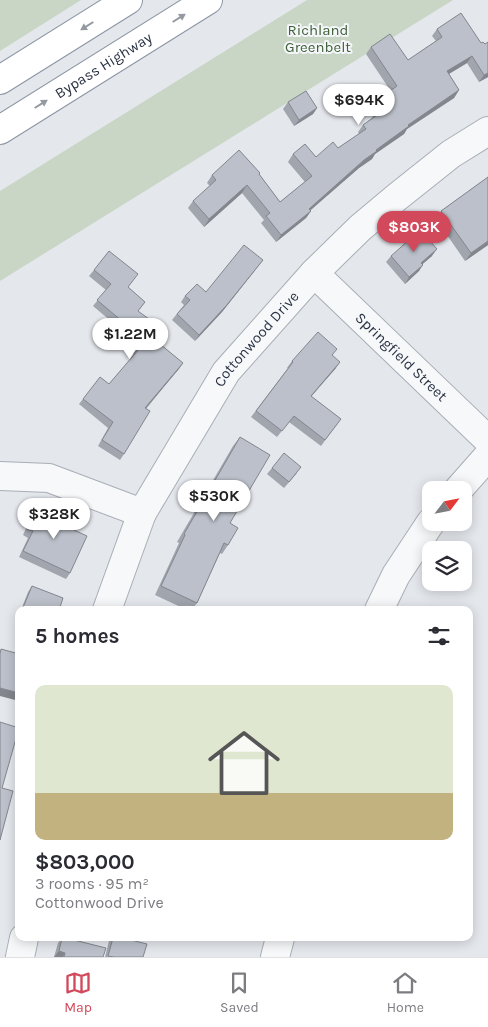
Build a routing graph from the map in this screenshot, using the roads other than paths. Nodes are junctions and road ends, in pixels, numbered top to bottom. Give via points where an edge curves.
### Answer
1 (128, 0) edge
2 (208, 0) edge
3 (0, 80) edge
4 (0, 130) edge
5 (488, 131) edge
6 (314, 273) junction
7 (488, 440) edge
8 (488, 456) edge
9 (0, 476) edge
10 (466, 481) edge
11 (142, 513) junction
12 (425, 531) edge
13 (108, 606) edge
14 (381, 606) edge
15 (23, 941) edge
16 (279, 941) edge
17 (20, 957) edge
18 (275, 957) edge

1 -> 3 highway
4 -> 2 highway, Bypass Highway
5 - 6 street, Cottonwood Drive via 451,154 397,197
6 - 7 street, Springfield Street
6 - 11 street, Cottonwood Drive via 226,372
8 - 10 street
9 - 11 street via 49,478
11 - 13 street, Cottonwood Drive
12 - 14 street via 396,575
15 - 17 street
16 - 18 street

